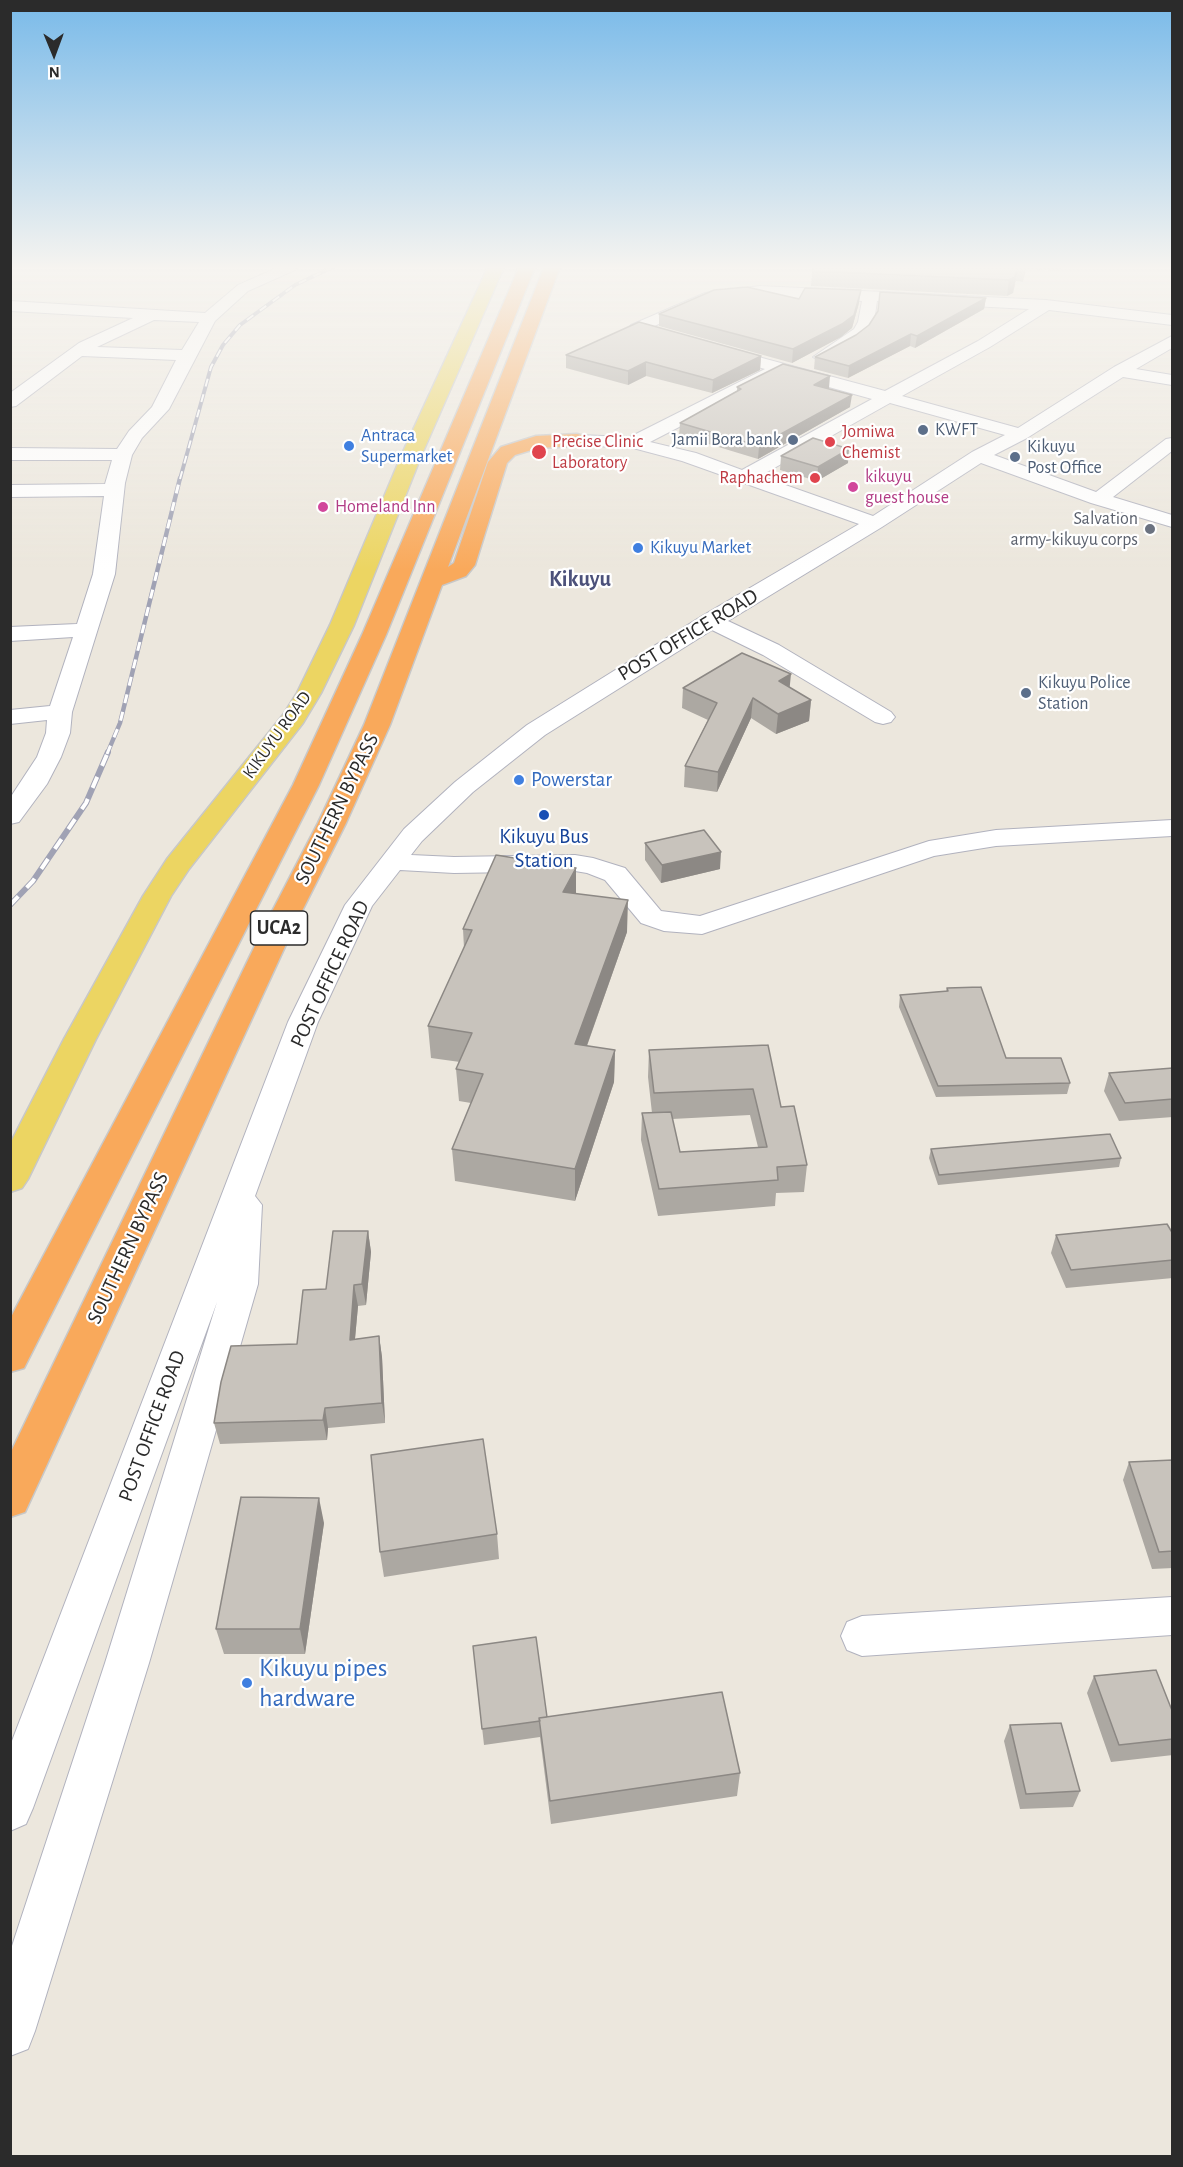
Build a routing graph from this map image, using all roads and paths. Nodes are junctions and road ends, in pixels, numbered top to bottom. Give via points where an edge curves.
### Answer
1 (53, 368) edge
2 (180, 368) edge
3 (451, 368) edge
4 (485, 368) edge
5 (513, 368) edge
6 (529, 368) edge
7 (785, 368) edge
8 (939, 368) edge
9 (1125, 368) edge
10 (788, 369) junction
11 (1120, 371) junction
12 (1173, 380) edge
13 (13, 397) edge
14 (886, 397) junction
15 (1021, 434) junction
16 (577, 440) junction
17 (633, 443) junction
18 (1173, 443) edge
19 (10, 454) edge
20 (123, 455) junction
21 (979, 456) junction
22 (743, 477) junction
23 (114, 490) junction
24 (10, 491) edge
25 (1098, 499) junction
26 (1173, 521) edge
27 (875, 523) junction
28 (431, 581) junction
29 (710, 621) junction
30 (87, 630) junction
31 (10, 634) edge
32 (60, 712) junction
33 (10, 717) edge
34 (883, 717) dead end
35 (10, 816) edge
36 (1173, 828) edge
37 (392, 862) junction
38 (248, 1168) junction
39 (10, 1179) edge
40 (10, 1357) edge
41 (10, 1499) edge
42 (1173, 1616) edge
43 (862, 1636) dead end
44 (10, 1808) edge
45 (10, 2031) edge

1 - 13 street
2 - 20 street via 160,409 135,435
3 - 39 main road, KIKUYU ROAD via 342,625 309,693 157,896
4 - 40 highway, SOUTHERN BYPASS / UCA2 via 374,635 306,785
5 - 28 highway, SOUTHERN BYPASS / UCA2
6 - 16 highway via 513,408 520,424
7 - 10 street
8 - 14 street
9 - 11 street, POST OFFICE ROAD
10 - 14 street
10 - 17 street
11 - 12 street
11 - 15 street, POST OFFICE ROAD
14 - 15 street
14 - 22 street
15 - 21 street, POST OFFICE ROAD
16 - 17 street
16 - 28 highway via 536,442 508,451 495,468 464,565
17 - 22 street via 689,457
18 - 25 street
19 - 20 street
20 - 23 street
21 - 25 street
21 - 27 street, POST OFFICE ROAD
22 - 27 street
23 - 24 street
23 - 30 street via 107,558
25 - 26 street
27 - 29 street, POST OFFICE ROAD
28 - 41 highway, SOUTHERN BYPASS / UCA2 via 377,725
29 - 34 street via 771,650
29 - 37 street, POST OFFICE ROAD via 536,730 464,787 413,835
30 - 31 street
30 - 32 street
32 - 33 street
32 - 35 street via 58,733 49,757
36 - 37 street via 1008,837 929,849 702,925 651,917 615,874 593,866
37 - 38 street, POST OFFICE ROAD via 359,905 331,960 303,1022
38 - 44 street, POST OFFICE ROAD
38 - 45 street via 240,1284 127,1663
42 - 43 street

